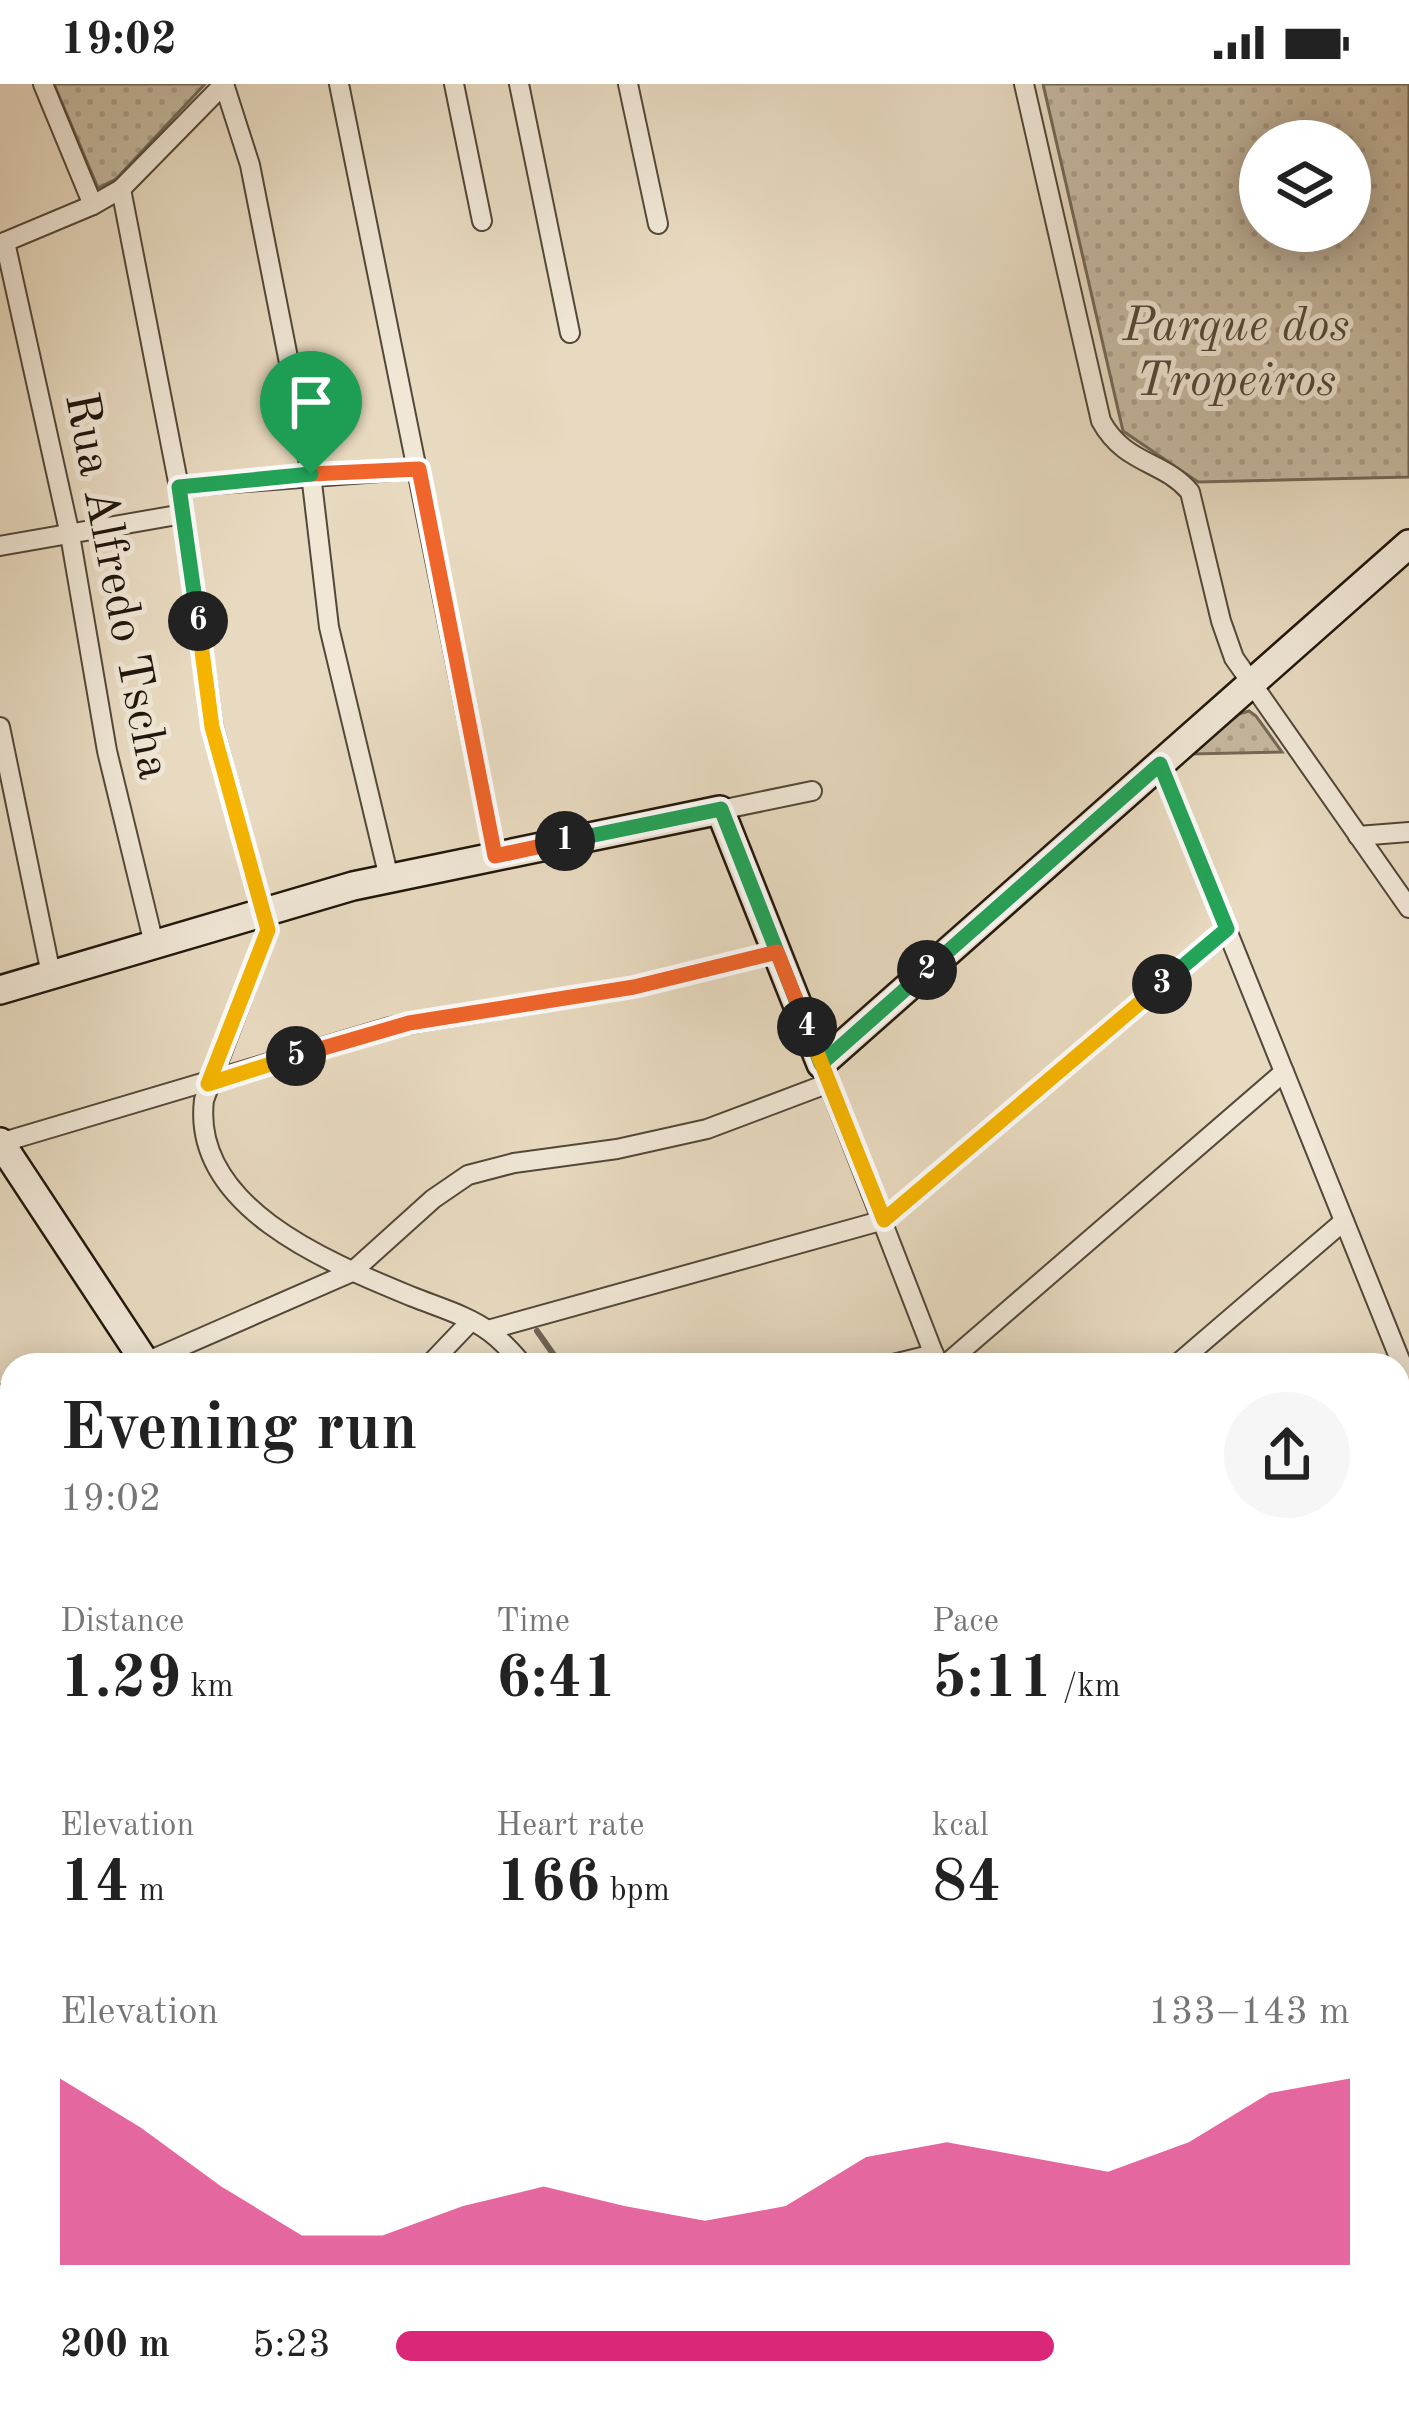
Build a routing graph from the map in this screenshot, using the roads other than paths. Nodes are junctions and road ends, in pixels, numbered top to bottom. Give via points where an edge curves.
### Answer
1 (43, 84) edge
2 (224, 84) edge
3 (339, 84) edge
4 (454, 84) edge
5 (519, 84) edge
6 (628, 84) edge
7 (1024, 84) edge
8 (121, 189) junction
9 (93, 205) junction
10 (482, 221) dead end
11 (658, 224) dead end
12 (2, 243) edge
13 (570, 333) dead end
14 (419, 469) junction
15 (311, 474) junction
16 (179, 487) junction
17 (183, 514) junction
18 (70, 535) junction
19 (1409, 544) edge
20 (0, 546) edge
21 (1251, 684) junction
22 (0, 728) edge
23 (1160, 764) junction
24 (812, 791) dead end
25 (721, 809) junction
26 (1409, 832) edge
27 (1358, 836) junction
28 (495, 856) junction
29 (389, 878) junction
30 (1409, 908) edge
31 (260, 913) junction
32 (1227, 929) junction
33 (154, 944) junction
34 (777, 952) junction
35 (51, 974) junction
36 (0, 990) edge
37 (1284, 1072) junction
38 (825, 1073) junction
39 (208, 1084) junction
40 (0, 1142) edge
41 (884, 1220) junction
42 (1344, 1221) junction
43 (352, 1272) junction
44 (479, 1325) junction
45 (137, 1353) edge
46 (169, 1353) edge
47 (444, 1353) edge
48 (510, 1353) edge
49 (936, 1353) edge
50 (949, 1353) edge
51 (1190, 1353) edge
52 (1396, 1353) edge

1 - 9 street
2 - 8 street
2 - 15 street via 250,165
3 - 14 street
4 - 10 street
5 - 13 street
6 - 11 street
7 - 21 street via 1101,422 1122,451 1190,492 1227,642
8 - 9 street
8 - 16 street
9 - 12 street
12 - 18 street, Rua Alfredo Tscha
14 - 15 street
14 - 28 street
15 - 16 street
15 - 29 street via 329,627
16 - 17 street
17 - 18 street
17 - 31 street via 212,727
18 - 20 street
18 - 33 street, Rua Alfredo Tscha via 107,751
19 - 21 street
21 - 23 street
21 - 27 street
22 - 35 street
23 - 32 street
23 - 38 street
24 - 25 street
25 - 28 street
25 - 34 street
26 - 27 street
27 - 30 street
28 - 29 street
29 - 31 street
31 - 33 street
31 - 39 street via 267,938
32 - 37 street
32 - 41 street
33 - 35 street
34 - 38 street
34 - 39 street via 614,991 390,1027
35 - 36 street
37 - 42 street
37 - 50 street
38 - 41 street
38 - 43 street via 706,1129 468,1175
39 - 40 street
39 - 43 street via 207,1142 234,1191 284,1234
40 - 45 street
41 - 44 street
41 - 49 street
42 - 51 street
42 - 52 street
43 - 44 street
43 - 46 street
44 - 47 street
44 - 48 street

